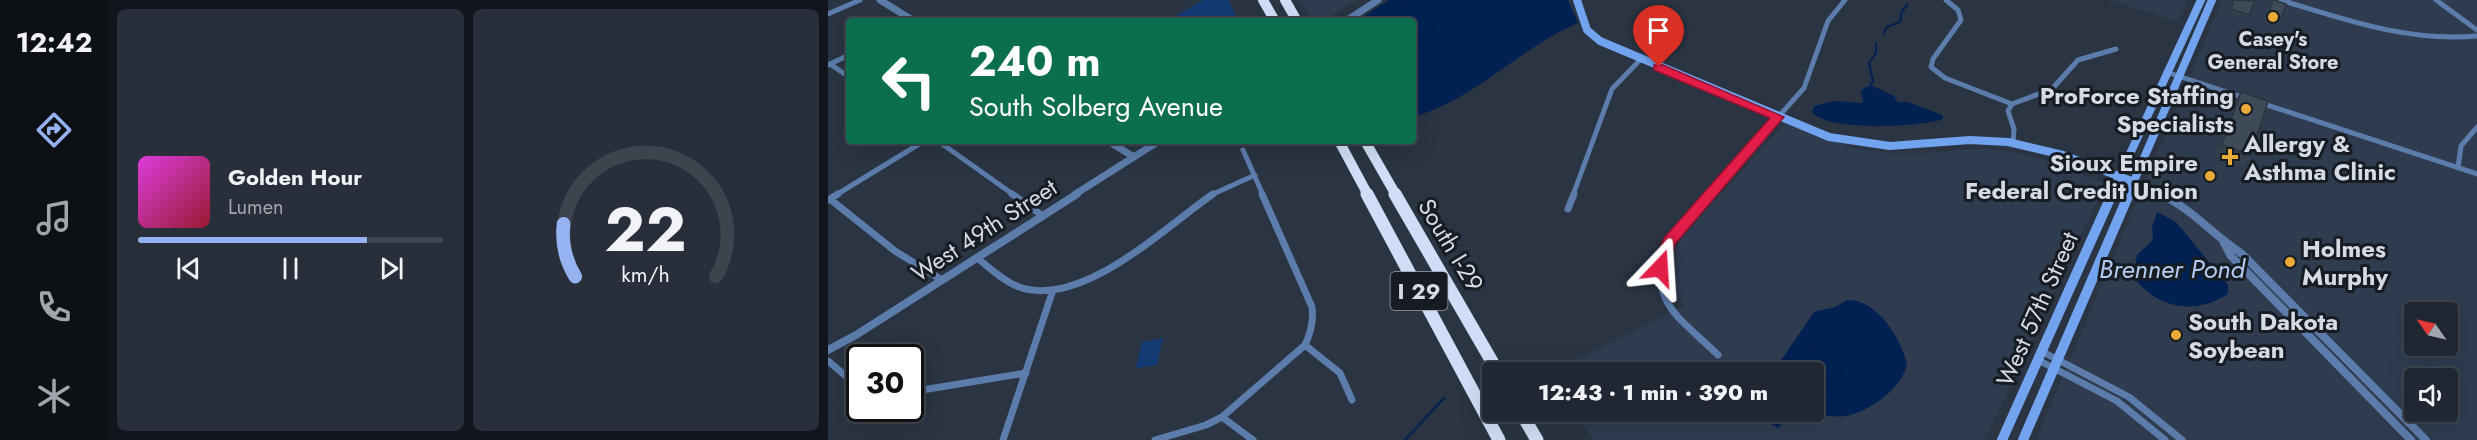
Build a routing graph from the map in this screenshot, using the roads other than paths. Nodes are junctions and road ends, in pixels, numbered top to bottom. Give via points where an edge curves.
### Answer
1 (860, 0) edge
2 (880, 0) edge
3 (1263, 0) edge
4 (1285, 0) edge
5 (1378, 0) edge
6 (1577, 0) edge
7 (1845, 0) edge
8 (1946, 0) edge
9 (2201, 0) edge
10 (2212, 0) edge
11 (2281, 0) edge
12 (2436, 0) edge
13 (828, 14) edge
14 (909, 18) edge
15 (1273, 18) edge
16 (1295, 18) edge
17 (1351, 18) edge
18 (2477, 30) edge
19 (2477, 36) edge
20 (2115, 49) dead end
21 (846, 56) edge
22 (1640, 60) junction
23 (829, 64) edge
24 (2166, 72) junction
25 (846, 75) edge
26 (2180, 76) junction
27 (2012, 104) junction
28 (1778, 117) junction
29 (2477, 127) edge
30 (2013, 143) junction
31 (919, 144) edge
32 (942, 144) edge
33 (1113, 144) edge
34 (1154, 144) edge
35 (1341, 144) edge
36 (1367, 144) edge
37 (1243, 150) dead end
38 (1134, 157) junction
39 (2458, 168) junction
40 (2477, 174) edge
41 (1255, 175) junction
42 (2119, 177) junction
43 (2134, 182) junction
44 (829, 200) edge
45 (1568, 209) dead end
46 (1043, 216) junction
47 (2223, 242) junction
48 (976, 258) junction
49 (942, 280) junction
50 (1053, 290) junction
51 (1305, 345) junction
52 (828, 350) edge
53 (1719, 355) dead end
54 (2039, 356) junction
55 (828, 361) edge
56 (1492, 362) edge
57 (2057, 363) junction
58 (1026, 373) junction
59 (846, 376) edge
60 (924, 390) edge
61 (1352, 400) dead end
62 (1222, 417) junction
63 (1526, 422) edge
64 (1003, 440) edge
65 (1155, 440) edge
66 (1253, 440) edge
67 (1499, 440) edge
68 (1537, 440) edge
69 (2002, 440) edge
70 (2023, 440) edge
71 (2165, 440) edge
72 (2182, 440) edge
73 (2411, 440) edge
74 (2426, 440) edge

1 - 13 street
2 - 14 street
3 - 15 highway
4 - 16 highway
5 - 17 street
6 - 22 main road via 1590,33
7 - 28 street via 1828,21 1806,84
8 - 27 street via 1961,20 1931,62 1933,70
9 - 24 main road, West 57th Street
10 - 26 main road, West 57th Street
11 - 19 street via 2407,35 2447,39
12 - 18 street
20 - 27 street via 2078,60 2052,89
21 - 23 street
22 - 28 main road
22 - 45 street via 1612,89
23 - 25 street
24 - 26 street
24 - 42 main road, West 57th Street
26 - 39 street
26 - 43 main road, West 57th Street
27 - 30 street via 2008,111 2014,129
28 - 30 main road via 1829,136 1867,144 1912,146 1958,140
28 - 53 street via 1663,254 1660,268 1666,300 1677,316
29 - 39 street via 2461,146
30 - 42 main road via 2052,152
31 - 44 street
32 - 46 street
33 - 38 street
34 - 38 street, West 49th Street
35 - 67 highway, South I-29 / I 29
36 - 56 highway, South I-29 / I 29
37 - 41 street
38 - 46 street, West 49th Street
39 - 40 street
41 - 50 street via 1216,191 1098,274
41 - 51 street via 1312,306 1312,325
42 - 43 main road
42 - 54 main road, West 57th Street
43 - 47 street via 2184,205
43 - 57 main road, West 57th Street
44 - 49 street via 895,251
46 - 48 street, West 49th Street
47 - 73 street via 2231,256
47 - 74 street via 2241,253
48 - 49 street, West 49th Street
48 - 50 street via 1010,284 1024,289
49 - 52 street, West 49th Street
50 - 58 street
51 - 61 street via 1340,369
51 - 62 street
54 - 57 street
54 - 69 main road, West 57th Street
55 - 59 street
57 - 70 main road, West 57th Street
57 - 71 street via 2117,401
57 - 72 street via 2130,397
58 - 60 street
58 - 64 street
62 - 65 street
62 - 66 street
63 - 68 highway

